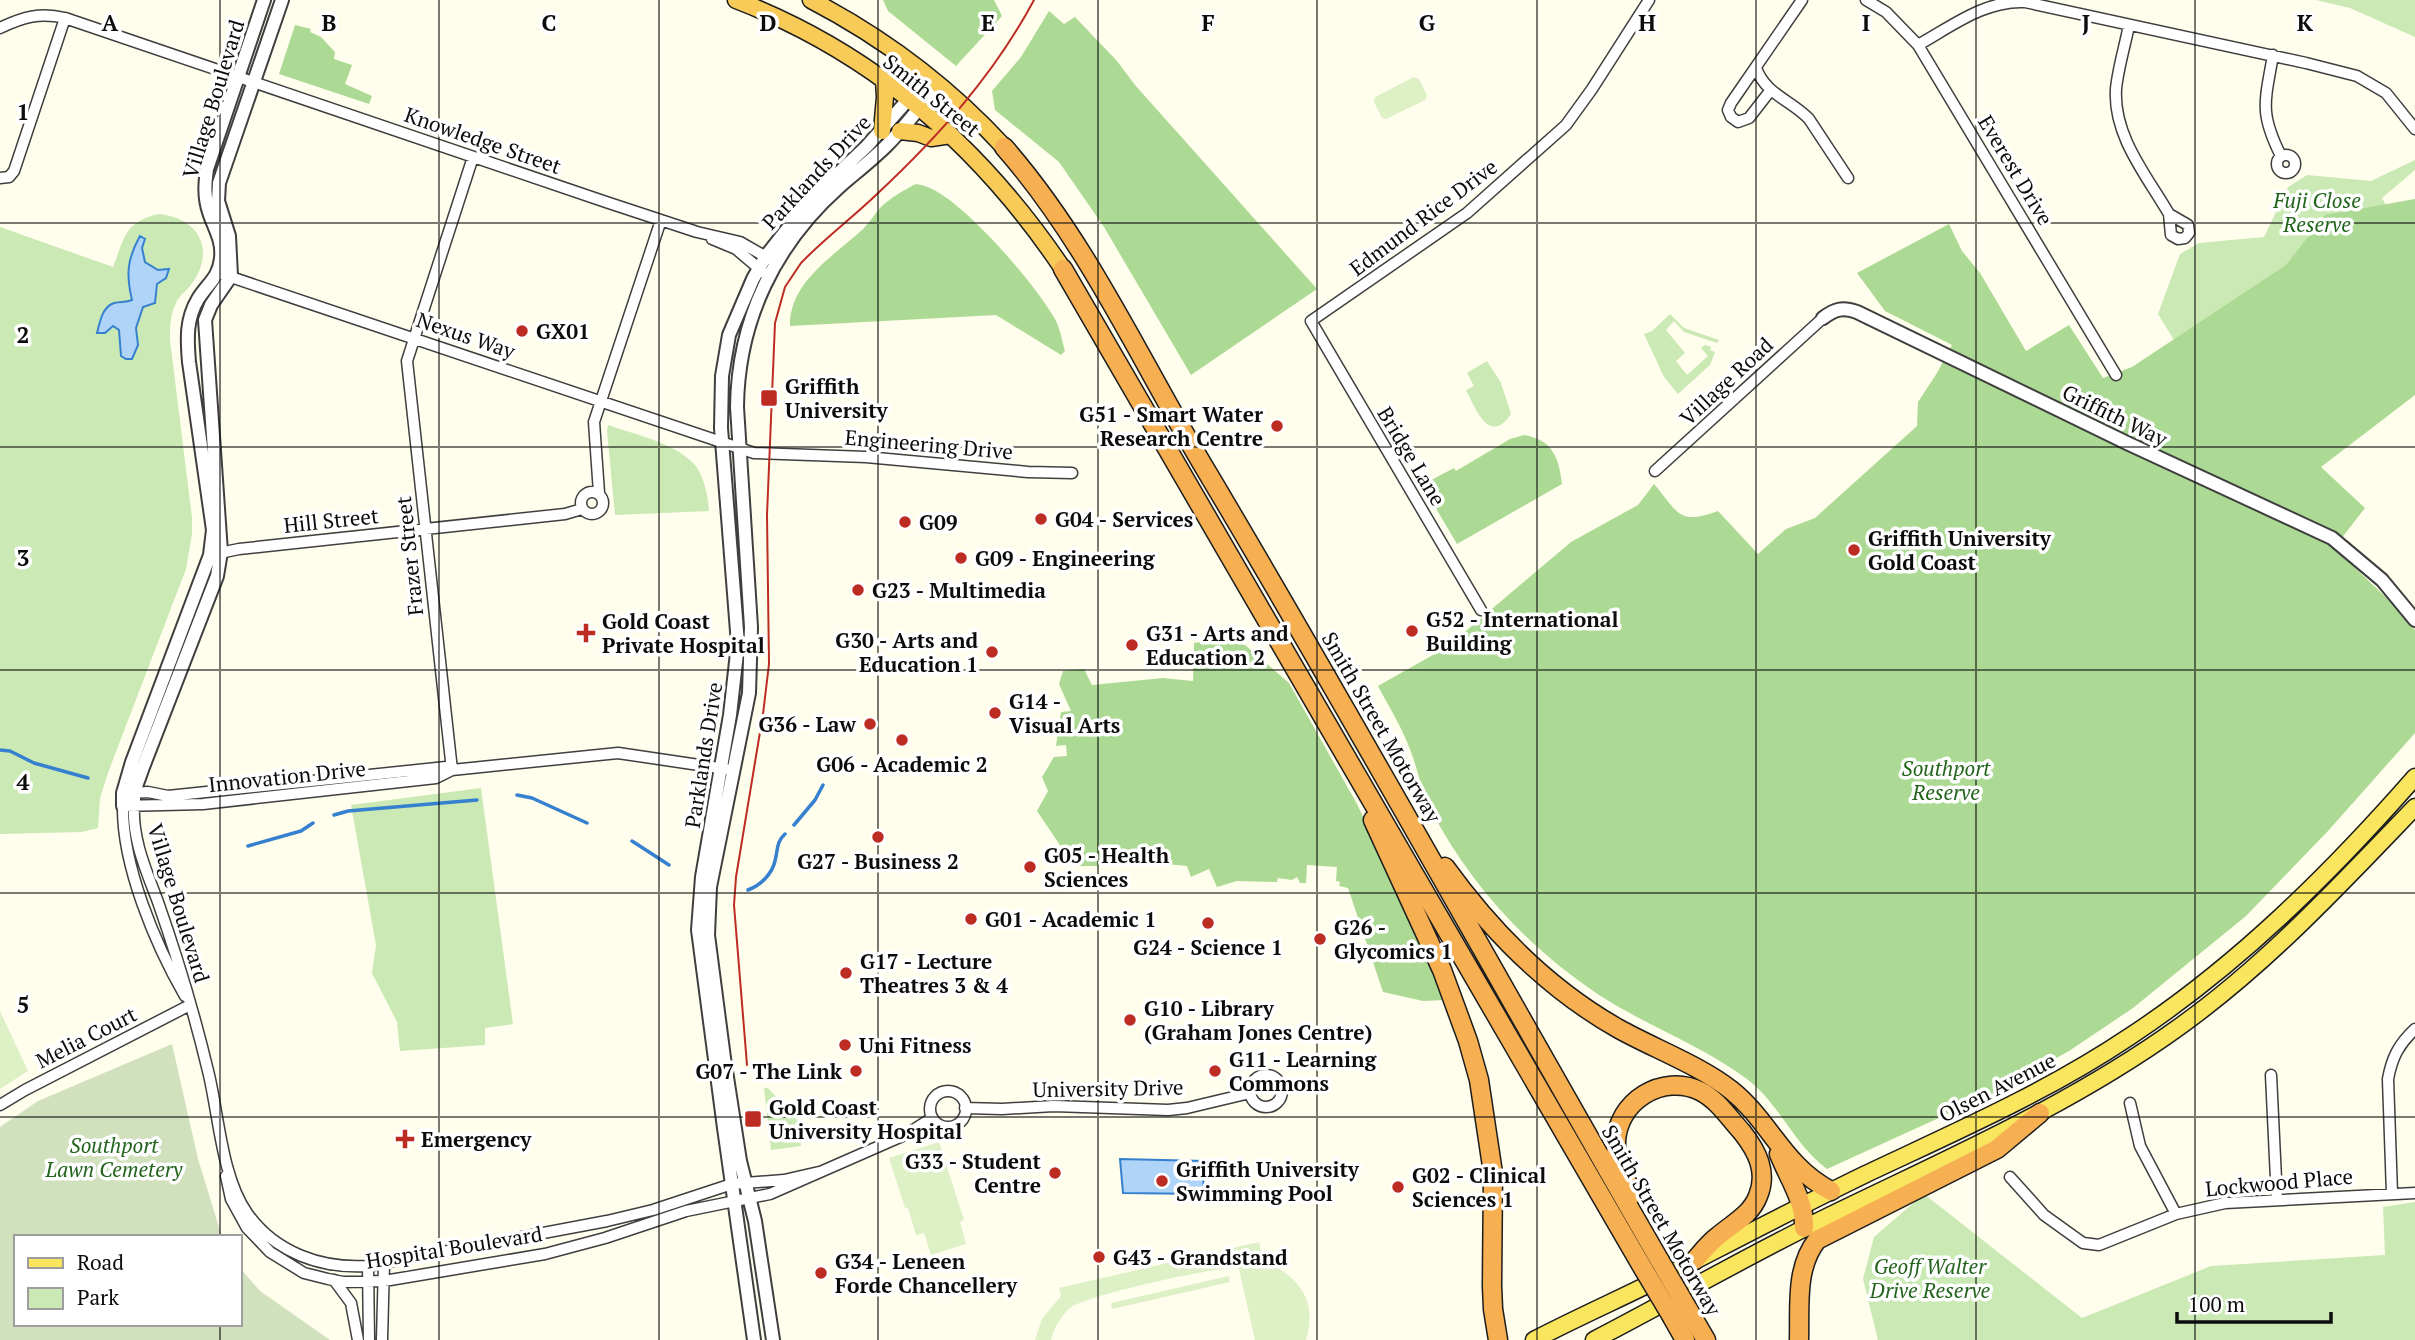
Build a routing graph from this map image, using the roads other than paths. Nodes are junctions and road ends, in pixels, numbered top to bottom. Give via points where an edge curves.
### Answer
1 (264, 0) edge
2 (282, 0) edge
3 (736, 0) edge
4 (811, 0) edge
5 (1649, 0) edge
6 (1802, 0) edge
7 (1866, 0) edge
8 (65, 18) junction
9 (2129, 24) junction
10 (0, 28) edge
11 (1918, 45) junction
12 (2273, 55) junction
13 (1756, 68) junction
14 (238, 77) junction
15 (884, 80) junction
16 (934, 80) junction
17 (252, 82) junction
18 (1770, 91) junction
19 (915, 103) junction
20 (2415, 129) edge
21 (882, 131) junction
22 (900, 131) junction
23 (951, 135) junction
24 (1004, 147) joint
25 (2281, 156) dead end
26 (473, 157) junction
27 (0, 178) edge
28 (1849, 178) dead end
29 (2169, 214) dead end
30 (661, 220) junction
31 (703, 233) junction
32 (771, 259) junction
33 (1063, 269) joint
34 (763, 272) junction
35 (225, 274) junction
36 (1823, 318) joint
37 (1311, 321) joint
38 (413, 337) junction
39 (2116, 375) dead end
40 (600, 401) junction
41 (723, 444) junction
42 (741, 450) junction
43 (1655, 471) dead end
44 (1072, 472) dead end
45 (598, 494) junction
46 (582, 509) junction
47 (426, 529) junction
48 (216, 554) junction
49 (2382, 580) junction
50 (2415, 605) edge
51 (1480, 610) dead end
52 (2415, 620) edge
53 (727, 769) junction
54 (452, 770) junction
55 (2415, 777) edge
56 (1358, 778) junction
57 (128, 799) junction
58 (2415, 807) edge
59 (1425, 848) junction
60 (190, 1005) junction
61 (2415, 1029) edge
62 (2271, 1075) dead end
63 (1250, 1093) dead end
64 (2130, 1103) dead end
65 (0, 1105) edge
66 (965, 1108) junction
67 (2040, 1113) junction
68 (932, 1118) junction
69 (1772, 1138) junction
70 (226, 1160) junction
71 (819, 1172) junction
72 (2010, 1177) dead end
73 (739, 1184) junction
74 (1831, 1191) junction
75 (2415, 1193) edge
76 (2392, 1194) junction
77 (750, 1198) junction
78 (2277, 1200) junction
79 (735, 1201) junction
80 (1801, 1205) junction
81 (2176, 1214) junction
82 (1804, 1228) junction
83 (541, 1234) junction
84 (528, 1237) junction
85 (545, 1254) junction
86 (532, 1256) junction
87 (1695, 1260) junction
88 (384, 1263) junction
89 (368, 1266) junction
90 (1652, 1266) junction
91 (334, 1280) junction
92 (384, 1281) junction
93 (368, 1282) junction
94 (1680, 1313) junction
95 (358, 1340) edge
96 (369, 1340) edge
97 (382, 1340) edge
98 (754, 1340) edge
99 (773, 1340) edge
100 (1498, 1340) edge
101 (1534, 1340) edge
102 (1594, 1340) edge
103 (1685, 1340) edge
104 (1706, 1340) edge
105 (1799, 1340) edge

1 - 14 street, Village Boulevard
2 - 17 street, Village Boulevard
3 - 15 highway, Smith Street via 820,40
4 - 16 highway, Smith Street via 877,38
5 - 37 street, Edmund Rice Drive via 1558,133 1467,213
6 - 13 street
7 - 11 street, Everest Drive via 1886,12
8 - 10 street, Knowledge Street via 39,14
8 - 14 street, Knowledge Street
8 - 27 street via 14,171
9 - 11 street via 2008,2 1981,9
9 - 12 street
9 - 29 street via 2117,83 2117,113 2129,147
11 - 39 street, Everest Drive
12 - 20 street via 2357,76 2386,93
12 - 25 street via 2265,117
13 - 18 street
13 - 18 street via 1729,107 1731,117 1738,122 1746,120
14 - 17 street, Knowledge Street
14 - 35 street, Village Boulevard via 205,182
15 - 19 highway, Smith Street
15 - 21 highway
16 - 19 street, Parklands Drive
16 - 24 highway, Smith Street
17 - 26 street, Knowledge Street
17 - 35 street, Village Boulevard via 219,183 218,201 229,236
18 - 28 street via 1803,112
19 - 21 street, Parklands Drive
19 - 22 street, Parklands Drive
19 - 23 highway, Smith Street
21 - 32 street, Parklands Drive via 811,199
22 - 23 highway via 931,138
22 - 32 street, Parklands Drive
23 - 33 highway, Smith Street via 1013,201
24 - 59 highway, Smith Street Motorway via 1076,242
26 - 30 street, Knowledge Street
26 - 38 street, Frazer Street
30 - 31 street, Knowledge Street
30 - 40 street
31 - 32 street, Knowledge Street via 740,242
31 - 34 street, Knowledge Street via 736,249
32 - 34 street, Parklands Drive
33 - 56 highway, Smith Street Motorway
34 - 41 street, Parklands Drive via 732,326 726,346 721,391
34 - 42 street, Parklands Drive via 740,364
35 - 38 street, Nexus Way
35 - 48 street, Village Boulevard via 205,320
35 - 48 street, Village Boulevard via 194,306 187,334
36 - 43 street, Village Road
36 - 49 street, Griffith Way via 1844,308 1917,340 2333,538
37 - 51 street, Bridge Lane
38 - 40 street, Nexus Way
38 - 47 street, Frazer Street via 407,365
40 - 41 street, Nexus Way
40 - 45 street via 594,422
41 - 42 street, Nexus Way
41 - 53 street, Parklands Drive via 738,644
42 - 44 street, Engineering Drive
42 - 53 street, Parklands Drive via 752,644 749,692
45 - 46 street via 585,494
45 - 46 street via 604,505 600,512 589,514
46 - 47 street, Hill Street
47 - 48 street, Hill Street
47 - 54 street, Frazer Street
48 - 57 street, Village Boulevard via 217,576
49 - 50 street, Griffith Way
49 - 52 street, Griffith Way
53 - 54 street, Innovation Drive via 618,753
53 - 73 street, Parklands Drive via 702,877 698,930
54 - 57 street, Innovation Drive via 446,766 168,796 148,792
55 - 74 main road, Olsen Avenue via 2273,924 2159,1017 2051,1085
56 - 90 highway, Smith Street Motorway
56 - 100 highway via 1446,979 1479,1080 1493,1173 1492,1298
57 - 60 street, Village Boulevard via 140,855
58 - 67 main road, Olsen Avenue via 2300,926 2238,981 2144,1051
59 - 69 highway via 1483,917 1541,974 1591,1012 1731,1090
59 - 90 highway, Smith Street Motorway
60 - 65 street, Melia Court
60 - 70 street, Hospital Boulevard
61 - 76 street via 2399,1046 2388,1079
62 - 78 street
63 - 66 street, University Drive via 1168,1110
64 - 81 street via 2140,1146
66 - 68 street via 962,1119 953,1126 941,1126
66 - 68 street via 961,1097 945,1091 932,1101
67 - 82 main road, Olsen Avenue
67 - 105 highway via 1997,1149 1817,1240 1803,1268
68 - 71 street via 907,1134
69 - 74 highway via 1812,1181
69 - 80 highway
70 - 89 street, Hospital Boulevard via 248,1214 290,1252 330,1265
70 - 91 street, Hospital Boulevard via 231,1199 247,1228 292,1267
71 - 73 street
71 - 77 street
72 - 81 street, Lockwood Place via 2045,1215 2083,1243 2113,1241
73 - 77 street, Parklands Drive
73 - 79 street, Parklands Drive
73 - 83 street, Hospital Boulevard via 653,1210
74 - 80 main road, Olsen Avenue
75 - 76 street, Lockwood Place
76 - 78 street, Lockwood Place
77 - 79 street, Hospital Boulevard
77 - 99 street, Parklands Drive
78 - 81 street, Lockwood Place via 2225,1203
79 - 85 street, Hospital Boulevard via 686,1211
79 - 98 street, Parklands Drive
80 - 82 highway
80 - 87 main road, Olsen Avenue
82 - 102 main road, Olsen Avenue
83 - 84 street, Hospital Boulevard
83 - 85 street
84 - 86 street
84 - 88 street, Hospital Boulevard
85 - 86 street, Hospital Boulevard
86 - 92 street, Hospital Boulevard
87 - 90 highway via 1752,1209 1763,1175 1751,1144 1718,1104 1691,1087 1669,1085 1650,1091 1633,1104 1616,1144 1626,1179 1658,1242
87 - 101 main road, Olsen Avenue
88 - 89 street, Hospital Boulevard
88 - 92 street
89 - 93 street
90 - 94 highway, Smith Street Motorway, bridge
91 - 93 street, Hospital Boulevard
91 - 95 street via 351,1303
92 - 93 street, Hospital Boulevard
92 - 97 street
93 - 96 street
94 - 103 highway, Smith Street Motorway
94 - 104 highway, Smith Street Motorway

